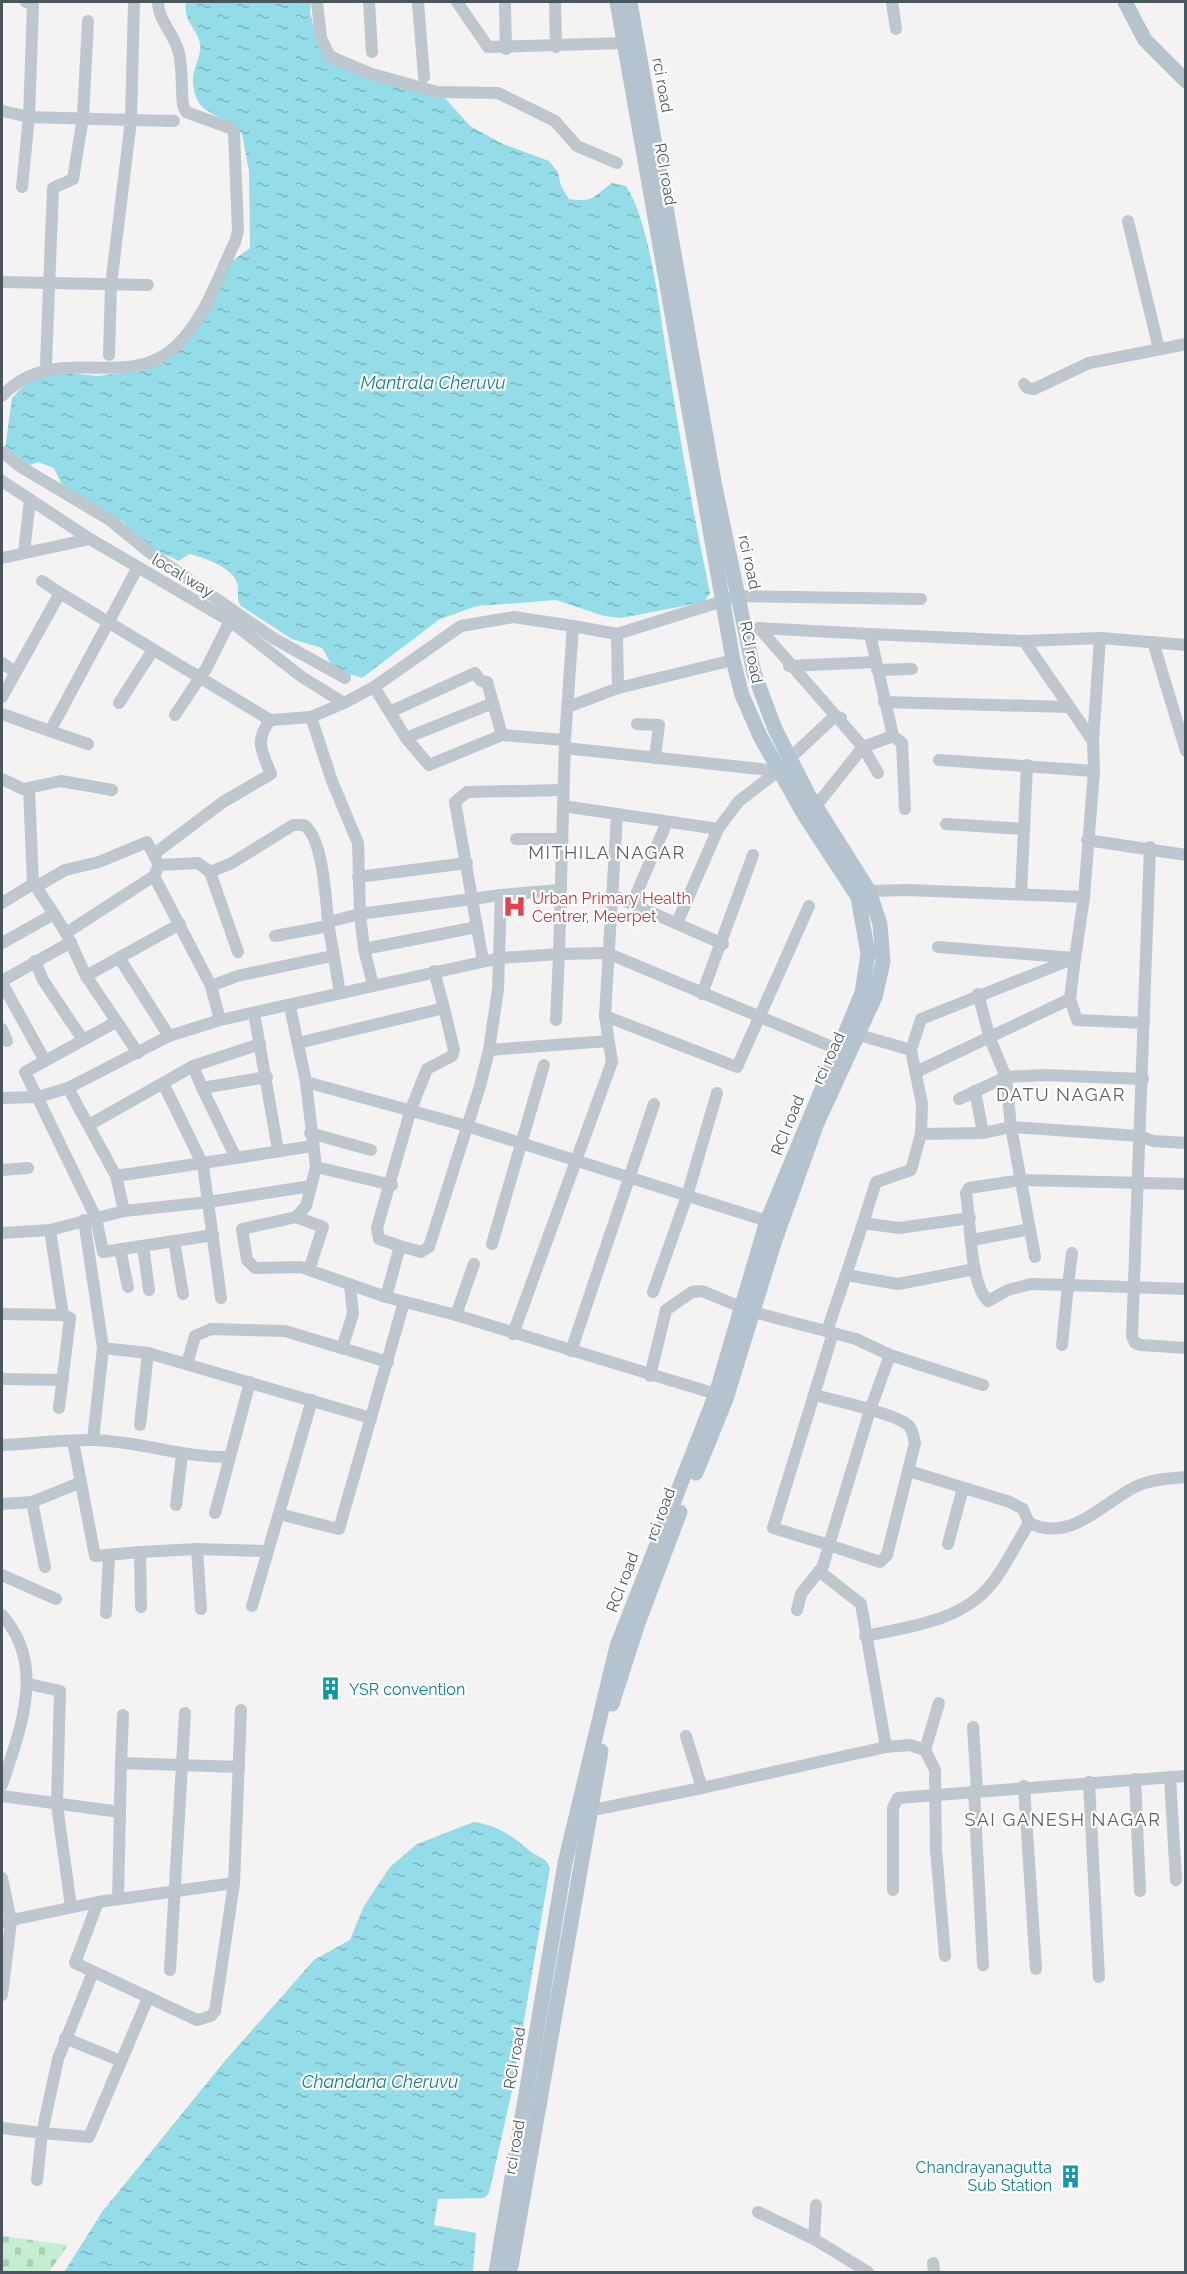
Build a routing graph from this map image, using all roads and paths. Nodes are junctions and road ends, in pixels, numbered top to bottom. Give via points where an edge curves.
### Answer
1 (26, 2) edge
2 (317, 2) edge
3 (369, 2) edge
4 (418, 2) edge
5 (457, 2) edge
6 (505, 2) edge
7 (555, 2) edge
8 (617, 2) edge
9 (630, 2) edge
10 (892, 2) edge
11 (1125, 2) edge
12 (134, 4) edge
13 (159, 7) edge
14 (88, 21) dead end
15 (896, 29) dead end
16 (624, 43) junction
17 (556, 47) junction
18 (506, 49) junction
19 (372, 52) dead end
20 (424, 76) dead end
21 (1185, 81) edge
22 (2, 111) edge
23 (29, 117) junction
24 (83, 117) junction
25 (131, 120) junction
26 (174, 121) dead end
27 (617, 163) dead end
28 (22, 187) dead end
29 (1128, 220) dead end
30 (2, 282) edge
31 (49, 285) junction
32 (111, 285) junction
33 (148, 285) dead end
34 (1185, 344) edge
35 (1161, 349) junction
36 (109, 355) dead end
37 (46, 363) dead end
38 (1024, 384) dead end
39 (2, 396) edge
40 (2, 452) edge
41 (2, 481) edge
42 (30, 499) junction
43 (90, 539) junction
44 (24, 553) junction
45 (2, 558) edge
46 (138, 567) junction
47 (42, 581) dead end
48 (60, 593) junction
49 (739, 596) junction
50 (921, 599) dead end
51 (723, 601) junction
52 (230, 621) junction
53 (108, 624) junction
54 (573, 626) junction
55 (616, 634) junction
56 (870, 634) junction
57 (1100, 638) junction
58 (1024, 641) junction
59 (1153, 642) junction
60 (1185, 645) edge
61 (153, 650) junction
62 (734, 660) junction
63 (2, 663) edge
64 (789, 666) junction
65 (876, 666) junction
66 (912, 669) dead end
67 (14, 671) junction
68 (345, 678) dead end
69 (199, 680) junction
70 (374, 687) junction
71 (618, 688) junction
72 (2, 697) edge
73 (884, 702) junction
74 (119, 703) dead end
75 (344, 703) junction
76 (493, 703) junction
77 (568, 707) junction
78 (1068, 707) junction
79 (1179, 707) edge
80 (392, 711) junction
81 (2, 714) edge
82 (175, 715) dead end
83 (311, 717) junction
84 (838, 717) junction
85 (270, 720) junction
86 (637, 724) dead end
87 (50, 731) junction
88 (502, 735) junction
89 (893, 736) junction
90 (406, 738) junction
91 (1093, 741) junction
92 (88, 744) dead end
93 (565, 744) junction
94 (863, 747) junction
95 (1185, 751) edge
96 (655, 758) junction
97 (790, 758) junction
98 (939, 760) dead end
99 (1027, 765) junction
100 (778, 771) junction
101 (1094, 771) junction
102 (878, 773) dead end
103 (2, 779) edge
104 (29, 790) junction
105 (112, 790) dead end
106 (563, 790) junction
107 (563, 806) junction
108 (816, 806) junction
109 (905, 809) dead end
110 (617, 815) junction
111 (667, 822) junction
112 (946, 824) dead end
113 (1024, 829) junction
114 (718, 830) junction
115 (516, 839) dead end
116 (561, 840) junction
117 (1087, 840) junction
118 (1149, 847) junction
119 (753, 855) dead end
120 (1185, 855) edge
121 (467, 863) junction
122 (156, 865) junction
123 (210, 872) junction
124 (358, 877) junction
125 (34, 886) junction
126 (559, 890) junction
127 (864, 894) junction
128 (1022, 894) junction
129 (501, 895) junction
130 (614, 896) junction
131 (1084, 897) junction
132 (473, 899) junction
133 (2, 903) edge
134 (632, 904) junction
135 (809, 906) dead end
136 (54, 914) junction
137 (360, 914) junction
138 (677, 923) junction
139 (180, 924) junction
140 (329, 924) junction
141 (477, 927) junction
142 (274, 936) dead end
143 (69, 937) junction
144 (2, 943) edge
145 (723, 944) junction
146 (938, 947) dead end
147 (364, 949) junction
148 (238, 952) dead end
149 (607, 953) junction
150 (559, 954) junction
151 (332, 956) junction
152 (500, 958) junction
153 (1075, 958) junction
154 (120, 959) junction
155 (35, 961) junction
156 (483, 962) junction
157 (434, 971) junction
158 (86, 976) junction
159 (2, 982) edge
160 (373, 985) junction
161 (211, 986) junction
162 (340, 993) junction
163 (702, 994) junction
164 (978, 994) junction
165 (1070, 999) junction
166 (290, 1007) junction
167 (444, 1008) junction
168 (254, 1013) junction
169 (605, 1016) junction
170 (760, 1017) junction
171 (220, 1020) junction
172 (556, 1020) dead end
173 (116, 1022) junction
174 (1144, 1023) junction
175 (859, 1035) junction
176 (170, 1036) junction
177 (990, 1039) junction
178 (83, 1041) junction
179 (608, 1041) junction
180 (298, 1043) junction
181 (260, 1044) junction
182 (837, 1049) junction
183 (489, 1050) junction
184 (911, 1050) junction
185 (138, 1053) junction
186 (45, 1060) junction
187 (544, 1065) dead end
188 (193, 1066) junction
189 (916, 1072) junction
190 (267, 1077) junction
191 (1006, 1077) junction
192 (1143, 1078) junction
193 (306, 1082) junction
194 (163, 1083) junction
195 (68, 1088) junction
196 (202, 1088) junction
197 (975, 1091) junction
198 (717, 1093) dead end
199 (38, 1097) junction
200 (2, 1098) edge
201 (959, 1100) dead end
202 (654, 1104) dead end
203 (411, 1109) junction
204 (89, 1125) junction
205 (467, 1126) junction
206 (1011, 1127) junction
207 (310, 1133) junction
208 (983, 1133) junction
209 (921, 1134) junction
210 (1140, 1136) junction
211 (522, 1143) junction
212 (1185, 1143) edge
213 (312, 1146) junction
214 (371, 1149) dead end
215 (278, 1150) junction
216 (236, 1158) junction
217 (574, 1160) junction
218 (203, 1165) junction
219 (316, 1167) junction
220 (28, 1168) dead end
221 (2, 1170) edge
222 (116, 1176) junction
223 (630, 1176) junction
224 (1021, 1180) junction
225 (1185, 1184) edge
226 (392, 1185) junction
227 (1138, 1185) junction
228 (311, 1186) junction
229 (687, 1196) junction
230 (209, 1203) junction
231 (124, 1211) junction
232 (296, 1217) junction
233 (970, 1218) junction
234 (90, 1219) junction
235 (767, 1221) junction
236 (862, 1223) junction
237 (1030, 1229) junction
238 (50, 1230) junction
239 (2, 1233) edge
240 (213, 1235) junction
241 (174, 1240) junction
242 (972, 1240) junction
243 (492, 1244) dead end
244 (400, 1245) junction
245 (143, 1246) junction
246 (120, 1249) junction
247 (1071, 1252) dead end
248 (1035, 1257) dead end
249 (474, 1263) dead end
250 (975, 1269) junction
251 (309, 1270) junction
252 (846, 1275) junction
253 (351, 1285) junction
254 (1068, 1285) junction
255 (128, 1287) dead end
256 (1135, 1288) junction
257 (1185, 1289) edge
258 (149, 1290) dead end
259 (654, 1292) dead end
260 (183, 1293) dead end
261 (221, 1298) dead end
262 (386, 1298) junction
263 (404, 1302) junction
264 (747, 1310) junction
265 (2, 1314) edge
266 (63, 1315) junction
267 (456, 1315) junction
268 (830, 1332) junction
269 (513, 1334) junction
270 (1062, 1345) dead end
271 (103, 1348) junction
272 (342, 1348) junction
273 (1185, 1348) edge
274 (572, 1351) junction
275 (148, 1353) junction
276 (890, 1355) junction
277 (388, 1362) junction
278 (187, 1364) junction
279 (650, 1376) junction
280 (2, 1379) edge
281 (63, 1380) junction
282 (250, 1382) junction
283 (983, 1385) dead end
284 (716, 1394) junction
285 (814, 1395) junction
286 (312, 1400) junction
287 (59, 1408) dead end
288 (870, 1410) junction
289 (371, 1418) junction
290 (140, 1425) dead end
291 (93, 1440) junction
292 (73, 1441) junction
293 (2, 1445) edge
294 (182, 1455) junction
295 (230, 1457) junction
296 (909, 1471) junction
297 (1185, 1477) edge
298 (80, 1483) junction
299 (963, 1488) junction
300 (32, 1502) junction
301 (2, 1504) edge
302 (176, 1505) dead end
303 (215, 1514) dead end
304 (279, 1514) junction
305 (1029, 1522) junction
306 (948, 1544) dead end
307 (829, 1545) junction
308 (197, 1549) junction
309 (266, 1551) junction
310 (140, 1552) junction
311 (109, 1555) junction
312 (45, 1567) dead end
313 (819, 1571) junction
314 (2, 1575) edge
315 (56, 1599) dead end
316 (252, 1606) dead end
317 (141, 1607) dead end
318 (201, 1609) dead end
319 (797, 1610) dead end
320 (106, 1613) dead end
321 (2, 1615) edge
322 (865, 1636) junction
323 (28, 1684) junction
324 (939, 1703) dead end
325 (241, 1710) dead end
326 (185, 1713) dead end
327 (123, 1715) dead end
328 (973, 1727) dead end
329 (686, 1736) dead end
330 (886, 1747) junction
331 (926, 1750) junction
332 (121, 1763) junction
333 (182, 1765) junction
334 (239, 1767) junction
335 (1185, 1776) edge
336 (1170, 1777) junction
337 (1135, 1779) junction
338 (1089, 1782) junction
339 (2, 1785) edge
340 (1024, 1786) junction
341 (702, 1788) junction
342 (975, 1790) junction
343 (934, 1794) junction
344 (2, 1796) edge
345 (57, 1805) junction
346 (120, 1812) junction
347 (583, 1812) junction
348 (2, 1878) edge
349 (1176, 1880) dead end
350 (234, 1883) junction
351 (893, 1890) dead end
352 (173, 1891) junction
353 (1140, 1891) dead end
354 (118, 1899) junction
355 (98, 1902) junction
356 (71, 1907) junction
357 (6, 1922) edge
358 (945, 1956) dead end
359 (983, 1965) dead end
360 (1036, 1969) dead end
361 (170, 1970) dead end
362 (93, 1972) junction
363 (1099, 1977) dead end
364 (2, 1995) edge
365 (148, 1998) junction
366 (65, 2038) junction
367 (121, 2061) junction
368 (2, 2128) edge
369 (42, 2133) junction
370 (37, 2180) dead end
371 (816, 2205) dead end
372 (758, 2212) dead end
373 (814, 2239) junction
374 (496, 2272) edge
375 (510, 2272) edge
376 (868, 2272) edge

1 - 23 street via 33,4
2 - 27 street via 321,38 329,55 336,59 372,74 437,92 498,93 555,121 577,146
3 - 19 street
4 - 20 street
5 - 18 street via 488,47
6 - 18 street
7 - 17 street
8 - 16 main road, RCI road
9 - 49 main road, rci road via 714,482
10 - 15 street
11 - 21 main road via 1145,40
12 - 13 street
12 - 25 street
13 - 39 street via 180,55 186,112 234,132 238,231 235,242 200,314 175,347 134,367 49,368 33,373
14 - 24 street
16 - 17 street
16 - 51 main road, RCI road
17 - 18 street
22 - 23 street
23 - 24 street
23 - 28 street
24 - 25 street
24 - 31 street via 73,179 53,188
25 - 26 street
25 - 32 street
29 - 35 street via 1155,338
30 - 31 street
31 - 32 street
31 - 37 street
32 - 33 street
32 - 36 street
34 - 35 street
35 - 38 street via 1089,363 1034,389
40 - 68 street via 110,520 149,552 273,638
41 - 42 street, local way
42 - 43 street, local way
42 - 44 street
43 - 44 street
43 - 46 street, local way
44 - 45 street
46 - 52 street, local way
46 - 53 street
47 - 48 street
48 - 53 street
48 - 67 street
49 - 50 street
49 - 51 street
49 - 97 main road, rci road via 754,673
51 - 55 street
51 - 62 main road, RCI road
52 - 69 street
52 - 75 street, local way via 302,677
53 - 61 street
53 - 87 street
54 - 55 street
54 - 70 street via 514,617 461,626
54 - 77 street
55 - 71 street
56 - 58 street
56 - 64 street via 759,628
56 - 65 street
57 - 58 street
57 - 59 street
57 - 91 street
58 - 78 street
59 - 60 street
59 - 79 street
61 - 69 street
61 - 74 street
62 - 71 street
62 - 100 main road, RCI road via 742,695
63 - 67 street
64 - 65 street
64 - 84 street
65 - 66 street
65 - 73 street
67 - 72 street
69 - 82 street
69 - 85 street
70 - 75 street
70 - 80 street
71 - 77 street
73 - 78 street
73 - 89 street
75 - 83 street
76 - 80 street via 487,682 475,673
76 - 88 street
76 - 90 street
77 - 93 street
78 - 91 street
79 - 95 street
80 - 90 street
81 - 87 street
83 - 85 street
83 - 124 street via 358,843
84 - 94 street
84 - 97 street
85 - 122 street via 259,743 271,774 223,802
86 - 96 street via 659,725
87 - 92 street
88 - 90 street via 429,765
88 - 93 street
89 - 94 street
89 - 109 street via 902,744
91 - 101 street
93 - 96 street
93 - 106 street
94 - 102 street
94 - 108 street
96 - 100 street
97 - 108 main road, rci road
98 - 99 street
99 - 101 street
99 - 113 street
100 - 114 street via 739,801
100 - 127 main road, RCI road
101 - 117 street
103 - 104 street
104 - 105 street via 62,781
104 - 125 street
106 - 107 street
106 - 121 street via 467,792 455,802
107 - 110 street
107 - 116 street
108 - 127 main road, rci road
110 - 111 street
110 - 130 street
111 - 114 street
111 - 134 street
112 - 113 street
113 - 128 street
114 - 138 street
115 - 116 street
116 - 126 street
117 - 118 street
117 - 131 street
118 - 120 street
118 - 174 street
119 - 145 street
121 - 124 street
121 - 132 street
122 - 123 street via 198,863
122 - 125 street via 147,842 99,862 65,870
122 - 139 street
122 - 143 street
123 - 140 street via 232,863 293,825 304,825 312,831 320,859
123 - 148 street
124 - 137 street
125 - 133 street
125 - 136 street
126 - 129 street
126 - 150 street
127 - 128 street
127 - 175 main road, rci road via 880,924 883,962 875,997
127 - 182 main road, RCI road via 868,954 862,993
128 - 131 street
129 - 132 street
129 - 152 street
130 - 134 street
130 - 149 street
131 - 153 street
132 - 137 street
132 - 141 street
134 - 138 street
135 - 170 street
136 - 143 street
136 - 144 street
137 - 140 street
137 - 147 street
138 - 145 street
139 - 154 street
139 - 161 street
140 - 142 street
140 - 151 street
141 - 147 street
141 - 156 street
143 - 155 street
143 - 158 street
145 - 163 street
146 - 153 street
147 - 160 street
149 - 150 street
149 - 163 street
149 - 169 street
150 - 152 street
150 - 172 street
151 - 161 street via 237,976
151 - 162 street
152 - 156 street
152 - 183 street
153 - 164 street
153 - 165 street
154 - 158 street
154 - 176 street
155 - 159 street
155 - 178 street
156 - 157 street
157 - 160 street
157 - 167 street
158 - 173 street
159 - 186 street
160 - 162 street
161 - 171 street
162 - 166 street
163 - 170 street
164 - 177 street
164 - 184 street via 921,1019
165 - 174 street via 1077,1020
165 - 177 street
166 - 168 street
166 - 180 street
167 - 180 street
167 - 203 street via 454,1050 452,1056 427,1069
168 - 171 street
168 - 181 street
169 - 170 street via 737,1067
169 - 179 street
170 - 182 street
171 - 176 street
173 - 178 street
173 - 185 street
174 - 192 street
175 - 184 street
175 - 264 main road, rci road via 817,1123
176 - 185 street
177 - 189 street
177 - 191 street
178 - 186 street
179 - 183 street
179 - 217 street via 612,1062
180 - 193 street
181 - 188 street
181 - 190 street
182 - 235 main road, RCI road
183 - 205 street
184 - 189 street
185 - 195 street
186 - 199 street via 25,1072
187 - 211 street
188 - 194 street
188 - 196 street
189 - 209 street via 922,1104
190 - 196 street
190 - 215 street
191 - 192 street
191 - 197 street
191 - 206 street
192 - 210 street
193 - 203 street
193 - 207 street
194 - 204 street
194 - 218 street
195 - 199 street
195 - 204 street
196 - 216 street
197 - 201 street
197 - 208 street
198 - 229 street
199 - 200 street
199 - 234 street
202 - 223 street
203 - 205 street
203 - 226 street
204 - 222 street
205 - 211 street
205 - 244 street via 429,1247 421,1252
206 - 208 street
206 - 210 street
206 - 224 street
207 - 213 street
207 - 214 street
208 - 209 street
209 - 236 street via 911,1170 876,1182
210 - 212 street
210 - 227 street
211 - 217 street
211 - 243 street
213 - 215 street
213 - 219 street
215 - 216 street
216 - 218 street
217 - 223 street
217 - 269 street
218 - 222 street
218 - 230 street
219 - 226 street
219 - 228 street
220 - 221 street
222 - 231 street
223 - 229 street
223 - 274 street
224 - 227 street
224 - 233 street via 969,1188 966,1193
224 - 237 street
225 - 227 street
226 - 244 street via 376,1235
227 - 256 street
228 - 230 street
228 - 232 street via 306,1206
229 - 235 street
229 - 259 street
230 - 231 street
230 - 240 street
231 - 234 street
232 - 251 street via 322,1227
232 - 251 street via 242,1229 247,1260 255,1268
233 - 236 street via 899,1228
233 - 242 street
234 - 238 street
234 - 246 street via 103,1252
234 - 271 street
235 - 264 main road, RCI road
236 - 252 street
237 - 242 street
237 - 248 street
238 - 239 street
238 - 266 street
240 - 241 street
240 - 261 street
241 - 245 street
241 - 260 street
242 - 250 street
244 - 262 street
245 - 246 street
245 - 258 street
246 - 255 street
247 - 254 street
249 - 267 street
250 - 252 street via 898,1284
250 - 254 street via 988,1301 1030,1284
251 - 253 street
252 - 268 street
253 - 262 street
253 - 272 street via 353,1314
254 - 256 street
254 - 270 street
256 - 257 street
256 - 273 street via 1135,1343
262 - 263 street
263 - 267 street
263 - 277 street
264 - 268 street
264 - 279 street via 702,1291 676,1301 661,1322
264 - 284 main road, RCI road
264 - 347 main road, rci road via 726,1398 638,1623
265 - 266 street
266 - 281 street via 70,1318
267 - 269 street
268 - 276 street
268 - 285 street
269 - 274 street
271 - 275 street
271 - 291 street
272 - 277 street
272 - 278 street via 285,1331 211,1329 195,1336
274 - 279 street
275 - 278 street
275 - 290 street
276 - 283 street
276 - 288 street
277 - 289 street
278 - 282 street
279 - 284 street
280 - 281 street
281 - 287 street
282 - 286 street
282 - 295 street
284 - 347 main road, RCI road via 617,1646
285 - 288 street
285 - 307 street via 773,1528
286 - 289 street
286 - 304 street
288 - 296 street via 908,1424 915,1443
288 - 307 street
289 - 304 street via 339,1530
291 - 292 street
291 - 294 street via 136,1444
292 - 293 street
292 - 298 street
294 - 295 street
294 - 302 street
295 - 303 street
296 - 299 street
296 - 307 street via 883,1560
297 - 305 street via 1138,1485 1077,1524 1042,1527
298 - 300 street
298 - 311 street via 95,1556
299 - 305 street via 1010,1502 1023,1509
299 - 306 street
300 - 301 street
300 - 312 street
304 - 309 street
305 - 322 street via 993,1583 974,1600 926,1623
307 - 313 street
308 - 309 street
308 - 310 street
308 - 318 street
309 - 316 street
310 - 311 street
310 - 317 street
311 - 320 street
313 - 319 street via 801,1594
313 - 322 street via 861,1604
314 - 315 street
321 - 323 street via 16,1636
322 - 330 street
323 - 339 street via 19,1731
323 - 345 street via 60,1691
324 - 331 street
325 - 334 street
326 - 333 street
327 - 332 street
328 - 342 street
329 - 341 street
330 - 331 street via 910,1745
330 - 341 street
331 - 343 street via 935,1770
332 - 333 street
332 - 346 street
333 - 334 street
333 - 352 street
334 - 350 street
335 - 336 street
336 - 337 street
336 - 349 street
337 - 338 street
337 - 353 street
338 - 340 street
338 - 363 street
340 - 342 street
340 - 360 street
341 - 347 street
342 - 343 street
342 - 359 street
343 - 351 street via 898,1798 894,1803
343 - 358 street
344 - 345 street
345 - 346 street
345 - 356 street
346 - 354 street
347 - 374 main road, RCI road via 565,1863
347 - 375 main road, rci road
348 - 357 street
350 - 352 street
350 - 365 street via 222,1972 211,2016 197,2020
352 - 354 street
352 - 361 street
354 - 355 street
355 - 356 street
355 - 362 street via 75,1963
356 - 357 street
357 - 364 street
362 - 365 street
362 - 366 street
365 - 367 street
366 - 367 street
366 - 369 street
367 - 369 street via 89,2137
368 - 369 street
369 - 370 street
371 - 373 street
372 - 373 street
373 - 376 street

